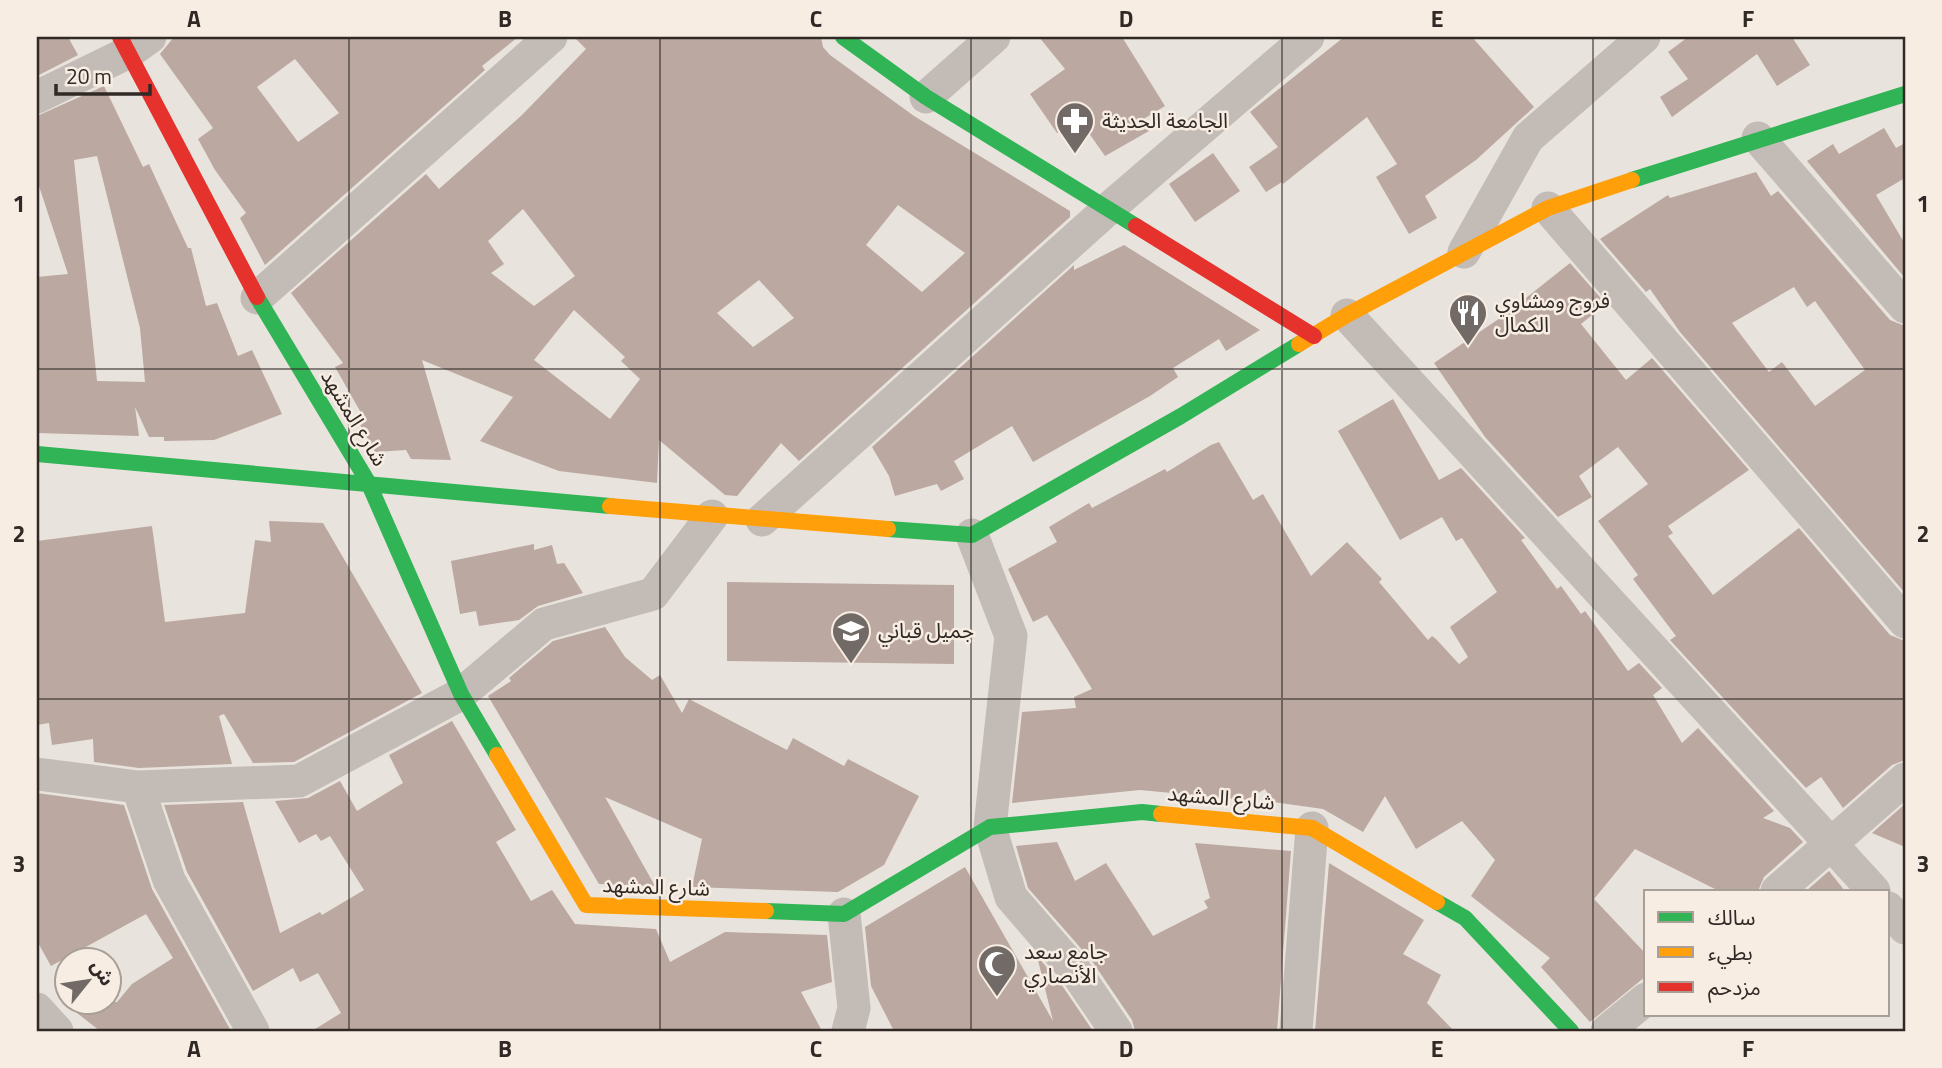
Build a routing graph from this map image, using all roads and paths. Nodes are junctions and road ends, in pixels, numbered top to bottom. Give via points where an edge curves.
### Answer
1 (551, 37) edge
2 (843, 37) edge
3 (994, 37) edge
4 (1308, 37) edge
5 (1644, 37) edge
6 (133, 42) edge
7 (1905, 94) edge
8 (37, 97) edge
9 (926, 97) junction
10 (1758, 138) junction
11 (1548, 208) junction
12 (1107, 210) junction
13 (1464, 252) junction
14 (257, 298) junction
15 (1905, 307) edge
16 (1347, 315) junction
17 (1314, 336) junction
18 (37, 454) edge
19 (368, 482) junction
20 (712, 516) junction
21 (762, 520) junction
22 (972, 535) junction
23 (1905, 622) edge
24 (461, 694) junction
25 (37, 774) edge
26 (1905, 779) edge
27 (138, 787) junction
28 (990, 827) junction
29 (1312, 828) junction
30 (1834, 844) junction
31 (1778, 890) edge
32 (1873, 890) edge
33 (1890, 910) edge
34 (844, 914) junction
35 (1905, 928) edge
36 (1644, 1001) edge
37 (37, 1009) edge
38 (57, 1031) edge
39 (253, 1031) edge
40 (849, 1031) edge
41 (1116, 1031) edge
42 (1296, 1031) edge
43 (1571, 1031) edge
44 (1607, 1031) edge

1 - 14 street
2 - 9 street
3 - 9 street
4 - 12 street
5 - 13 street via 1528,138
6 - 8 street
6 - 14 street, شارع المشهد
7 - 10 street
9 - 12 street
10 - 11 street
10 - 15 street
11 - 13 street
11 - 23 street
12 - 17 street
12 - 21 street
13 - 16 street
14 - 19 street, شارع المشهد
16 - 17 street
16 - 30 street
17 - 22 street
18 - 19 street
19 - 20 street
19 - 24 street, شارع المشهد
20 - 21 street
20 - 24 street via 653,594 544,624
21 - 22 street
22 - 28 street via 1011,636
24 - 27 street via 299,781
24 - 34 street, شارع المشهد via 586,905
25 - 27 street
26 - 30 street
27 - 39 street via 169,880
28 - 29 street, شارع المشهد via 1142,812
28 - 34 street, شارع المشهد
28 - 41 street via 1011,897 1076,972
29 - 42 street
29 - 43 street, شارع المشهد via 1465,918
30 - 31 street
30 - 32 street
33 - 35 street
34 - 40 street via 853,1008
36 - 44 street
37 - 38 street

